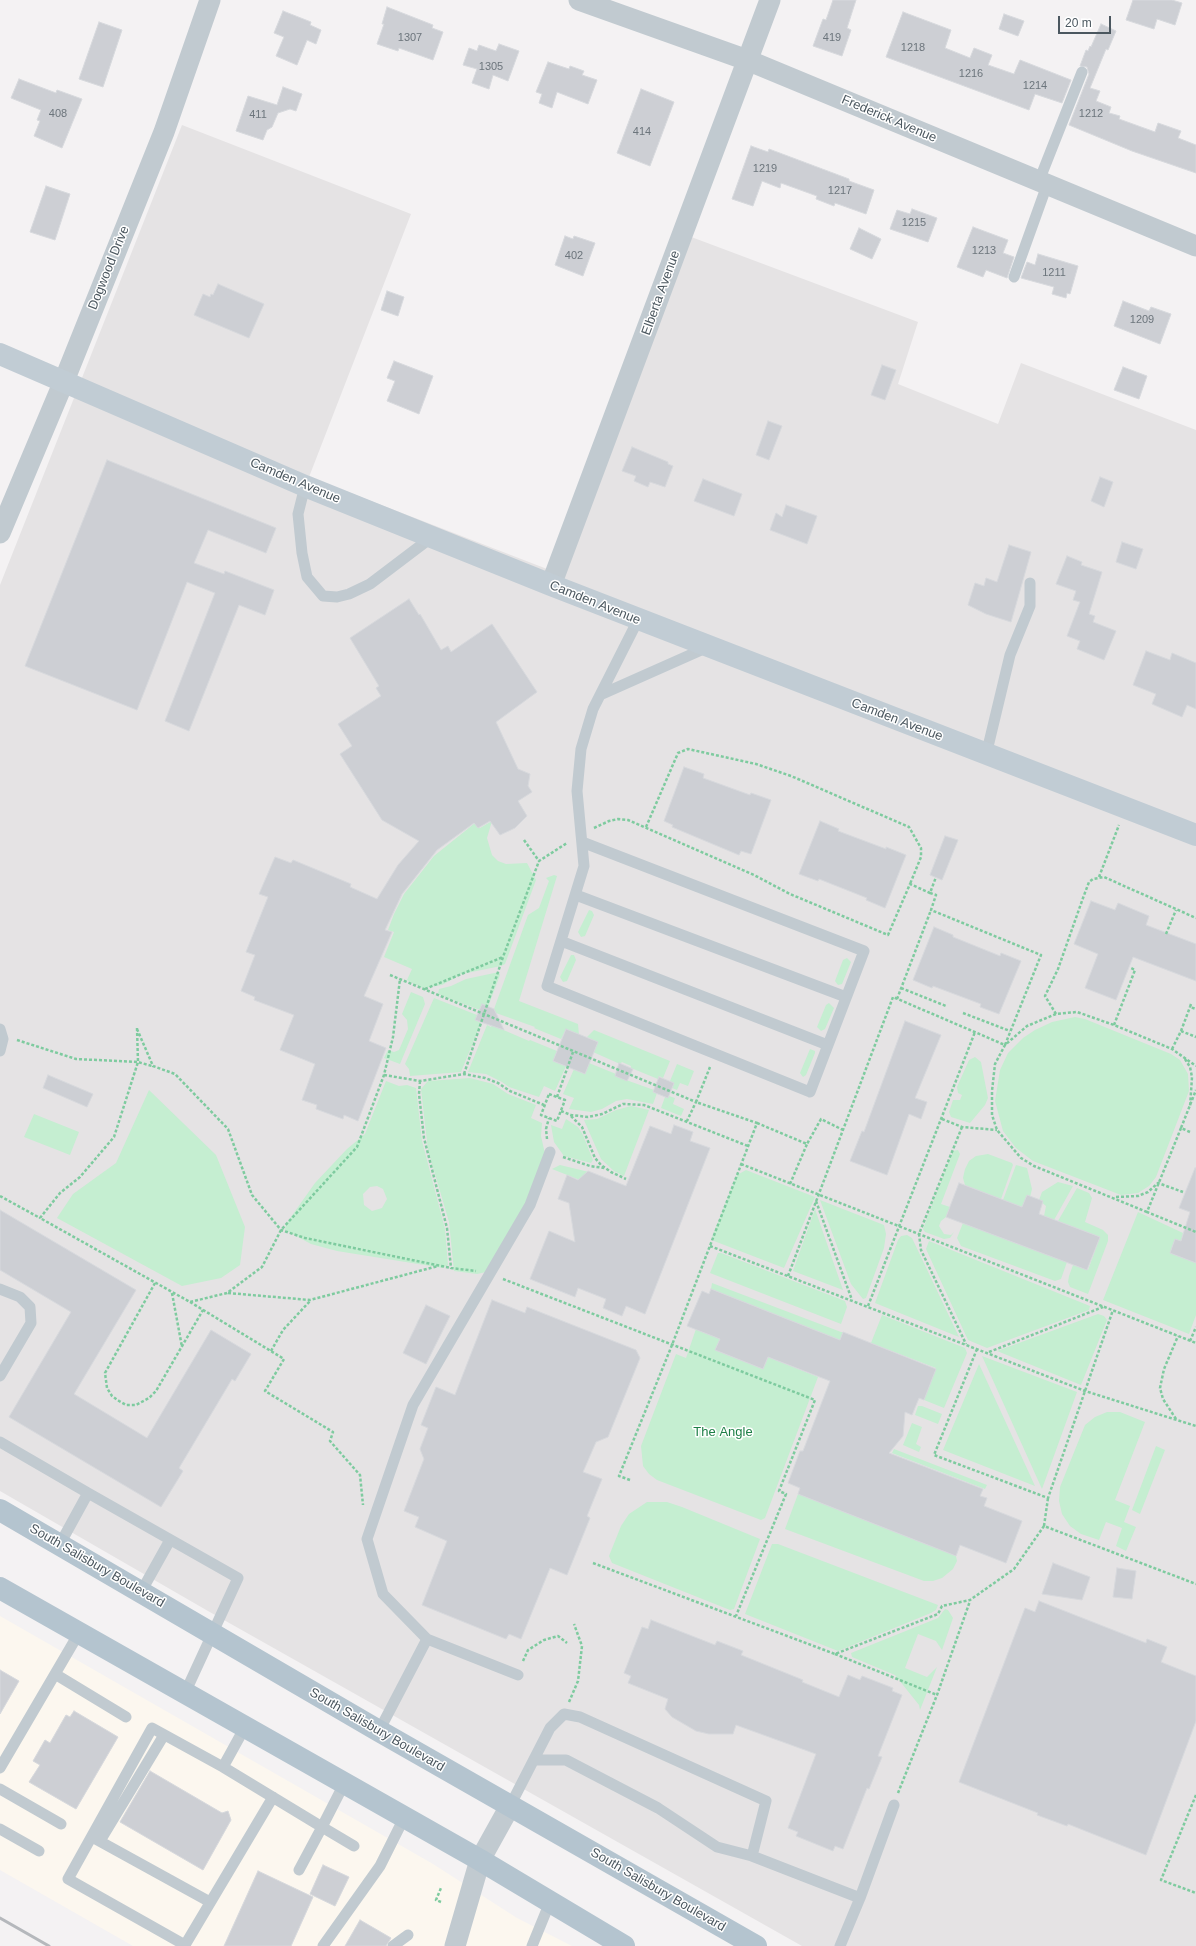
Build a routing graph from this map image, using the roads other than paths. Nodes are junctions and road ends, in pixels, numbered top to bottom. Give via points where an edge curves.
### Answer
1 (210, 0) edge
2 (580, 0) edge
3 (770, 0) edge
4 (747, 60) junction
5 (1082, 72) dead end
6 (1043, 183) junction
7 (1196, 246) edge
8 (1014, 277) dead end
9 (0, 354) edge
10 (64, 381) junction
11 (305, 486) junction
12 (0, 533) edge
13 (432, 537) junction
14 (1030, 583) dead end
15 (552, 585) junction
16 (638, 620) junction
17 (708, 647) junction
18 (600, 696) junction
19 (986, 755) junction
20 (1196, 836) edge
21 (582, 838) junction
22 (576, 895) junction
23 (561, 941) junction
24 (846, 997) junction
25 (1, 1034) edge
26 (828, 1045) junction
27 (0, 1051) edge
28 (550, 1152) road end
29 (0, 1289) edge
30 (0, 1376) edge
31 (0, 1442) edge
32 (88, 1493) junction
33 (0, 1510) edge
34 (170, 1540) junction
35 (60, 1544) junction
36 (0, 1588) edge
37 (142, 1592) junction
38 (79, 1633) junction
39 (212, 1634) junction
40 (427, 1639) junction
41 (55, 1674) junction
42 (518, 1675) road end
43 (185, 1693) junction
44 (126, 1716) dead end
45 (245, 1727) junction
46 (379, 1731) junction
47 (534, 1760) junction
48 (223, 1767) junction
49 (0, 1768) edge
50 (344, 1784) junction
51 (0, 1789) edge
52 (273, 1797) junction
53 (894, 1805) road end
54 (510, 1806) junction
55 (404, 1818) junction
56 (61, 1824) dead end
57 (322, 1827) junction
58 (0, 1829) edge
59 (96, 1839) junction
60 (354, 1846) dead end
61 (39, 1851) dead end
62 (752, 1856) junction
63 (480, 1860) junction
64 (299, 1870) dead end
65 (860, 1898) junction
66 (210, 1902) junction
67 (550, 1902) junction
68 (408, 1935) dead end
69 (325, 1944) edge
70 (615, 1944) edge
71 (393, 1946) edge
72 (455, 1946) edge
73 (532, 1946) edge
74 (756, 1946) edge
75 (840, 1946) edge

1 - 10 street, Dogwood Drive via 164,132
2 - 4 street, Frederick Avenue
3 - 4 street, Elberta Avenue
4 - 6 street, Frederick Avenue
4 - 15 street, Elberta Avenue
5 - 6 lane
6 - 7 street, Frederick Avenue
6 - 8 lane
9 - 10 street, Camden Avenue
10 - 11 street, Camden Avenue
10 - 12 street, Dogwood Drive
11 - 13 street, Camden Avenue
11 - 13 lane via 298,514 302,553 307,577 323,596 337,597 349,594 370,584
13 - 15 street, Camden Avenue
14 - 19 lane via 1030,606 1010,655
15 - 16 street, Camden Avenue
16 - 17 street, Camden Avenue
16 - 18 lane
17 - 18 lane
17 - 19 street, Camden Avenue
18 - 21 lane via 593,709 582,749 577,791
19 - 20 street, Camden Avenue
21 - 22 lane via 584,866
21 - 24 lane via 864,951
22 - 23 lane
22 - 24 lane
23 - 26 lane
23 - 26 lane via 547,986 810,1092
24 - 26 lane
25 - 27 lane
28 - 40 lane via 530,1205 413,1405 367,1539 383,1594
29 - 30 lane via 20,1297 30,1307 31,1323
31 - 32 lane
32 - 34 lane
32 - 35 lane
33 - 35 main road, South Salisbury Boulevard
34 - 37 lane
34 - 39 lane via 238,1578
35 - 37 main road, South Salisbury Boulevard
36 - 38 main road
37 - 39 main road, South Salisbury Boulevard
38 - 41 lane
38 - 43 main road
39 - 43 lane
39 - 46 main road, South Salisbury Boulevard
40 - 42 lane
40 - 46 lane
41 - 44 lane
41 - 49 lane
43 - 45 main road
45 - 48 lane
45 - 50 main road
46 - 54 main road, South Salisbury Boulevard
47 - 54 lane
47 - 62 lane via 566,1760 658,1808 717,1847
47 - 62 lane via 550,1728 564,1714 580,1717 681,1761 766,1801
48 - 52 lane
48 - 59 lane via 152,1728
50 - 55 main road
50 - 57 lane
51 - 56 lane
52 - 57 lane
52 - 66 lane
53 - 65 lane
54 - 63 street
54 - 74 main road, South Salisbury Boulevard
55 - 63 main road
55 - 69 lane via 380,1866
57 - 60 lane
57 - 64 lane
58 - 61 lane
59 - 66 lane
59 - 66 lane via 68,1879 185,1945
62 - 65 lane
63 - 67 main road
63 - 72 street
65 - 75 lane
67 - 70 main road
67 - 73 lane
68 - 71 lane

